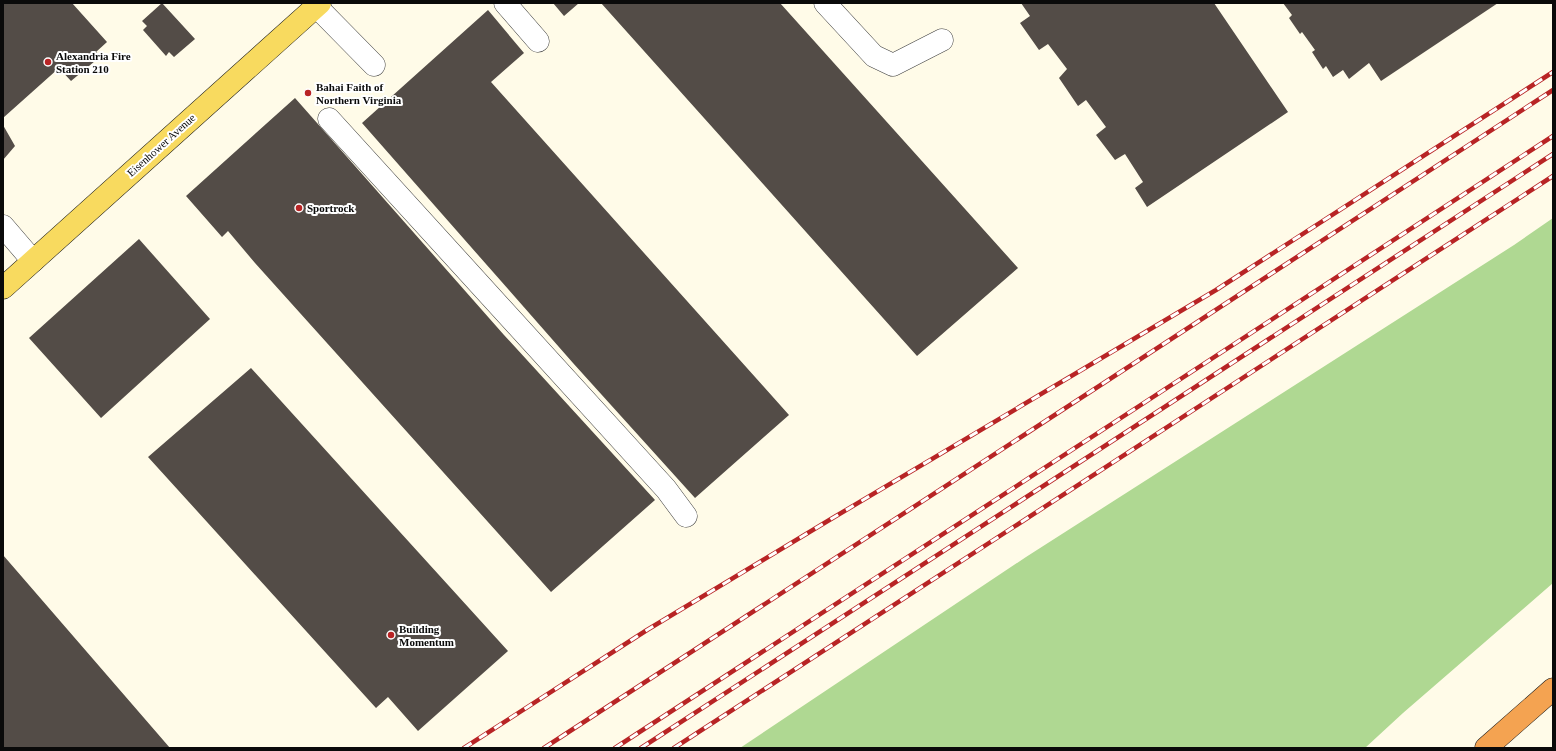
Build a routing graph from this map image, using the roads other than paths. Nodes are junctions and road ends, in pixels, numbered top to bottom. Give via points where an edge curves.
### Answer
1 (505, 3) edge
2 (825, 3) edge
3 (318, 4) edge
4 (942, 40) dead end
5 (538, 41) dead end
6 (374, 65) dead end
7 (329, 119) dead end
8 (3, 226) edge
9 (33, 261) junction
10 (3, 288) edge
11 (686, 516) dead end
12 (1553, 689) edge
13 (1486, 748) edge

1 - 5 lane
2 - 4 lane via 874,56 893,65
3 - 6 lane
3 - 9 main road, Eisenhower Avenue
7 - 11 lane via 660,484
8 - 9 lane
9 - 10 main road, Eisenhower Avenue
12 - 13 highway

